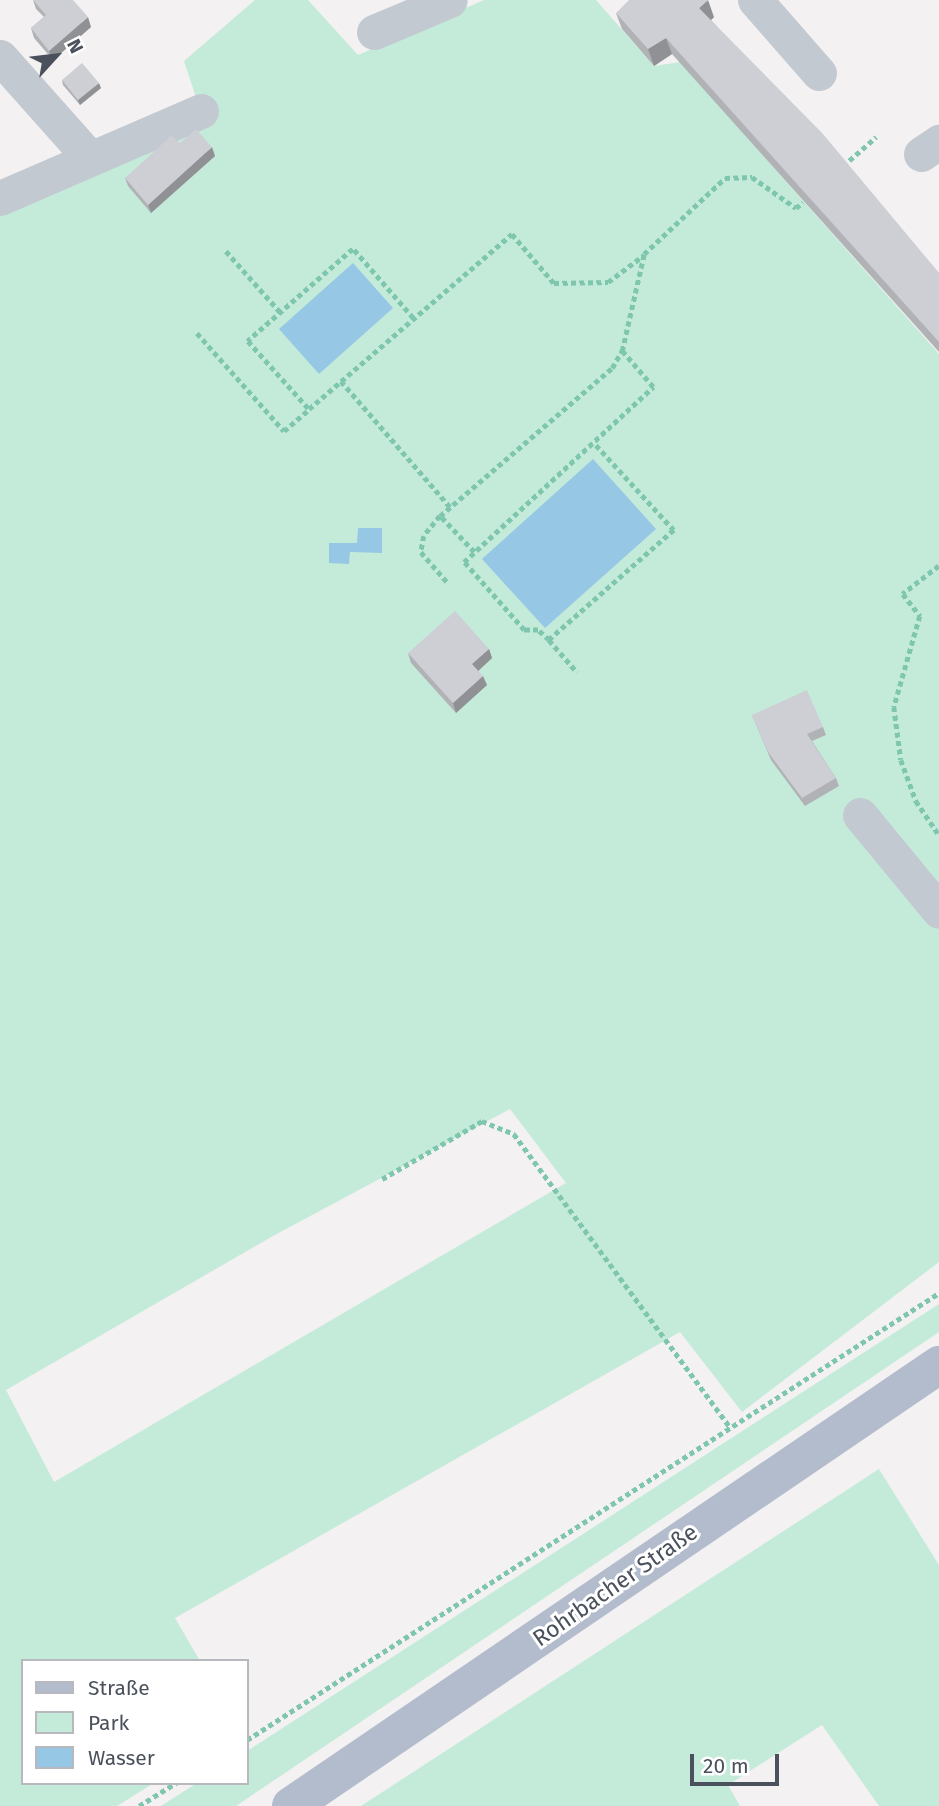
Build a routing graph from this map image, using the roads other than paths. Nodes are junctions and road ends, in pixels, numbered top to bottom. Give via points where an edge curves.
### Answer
1 (450, 0) edge
2 (755, 0) edge
3 (374, 32) dead end
4 (0, 57) edge
5 (819, 73) dead end
6 (201, 111) dead end
7 (90, 158) junction
8 (0, 198) edge
9 (860, 815) dead end
10 (939, 911) edge
11 (939, 1365) edge
12 (291, 1806) edge

1 - 3 street
2 - 5 street
4 - 7 street
6 - 7 street
7 - 8 street
9 - 10 street
11 - 12 main road, Rohrbacher Straße

